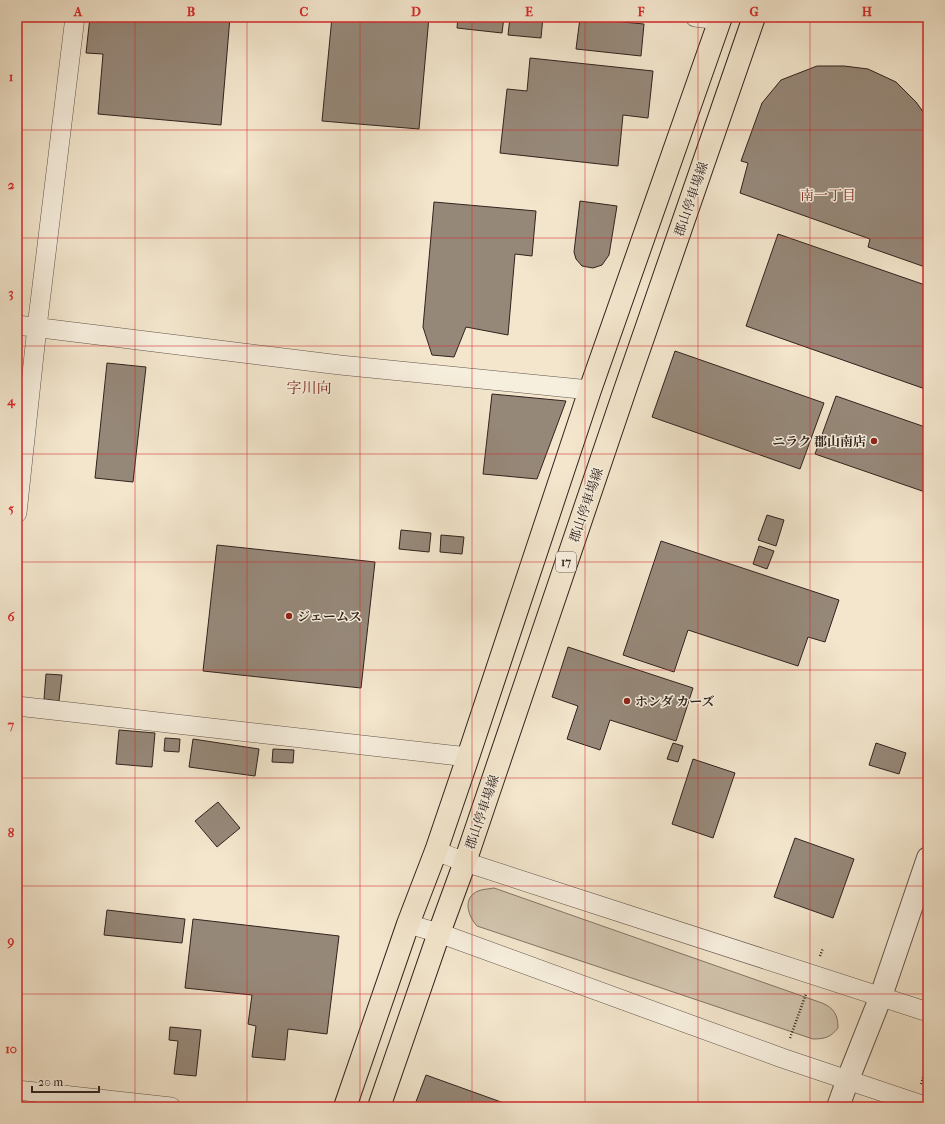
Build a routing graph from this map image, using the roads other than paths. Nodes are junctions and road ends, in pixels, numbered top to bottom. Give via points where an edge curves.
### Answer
1 (75, 17) edge
2 (695, 17) edge
3 (754, 17) edge
4 (720, 18) edge
5 (17, 325) edge
6 (36, 327) junction
7 (590, 390) junction
8 (17, 513) edge
9 (17, 706) edge
10 (468, 758) junction
11 (436, 851) junction
12 (928, 858) edge
13 (465, 862) junction
14 (408, 924) junction
15 (439, 933) junction
16 (881, 996) junction
17 (928, 1012) edge
18 (848, 1079) junction
19 (17, 1090) edge
20 (171, 1107) edge
21 (346, 1107) edge
22 (378, 1107) edge
23 (838, 1107) edge
24 (928, 1107) edge

1 - 6 street
2 - 4 street
3 - 13 main road, 郡山停車場線 / 17
4 - 7 main road, 17
5 - 6 street
6 - 7 street via 340,365
6 - 8 street
7 - 10 main road, 17
9 - 10 street
10 - 11 main road, 17
11 - 13 street
11 - 14 main road, 17
12 - 16 street
13 - 15 main road, 郡山停車場線 / 17
13 - 16 street
14 - 15 street
14 - 21 main road, 17
15 - 18 street via 782,1058
15 - 22 main road, 郡山停車場線 / 17
16 - 17 street
16 - 18 street
18 - 23 street
18 - 24 street
19 - 20 street

